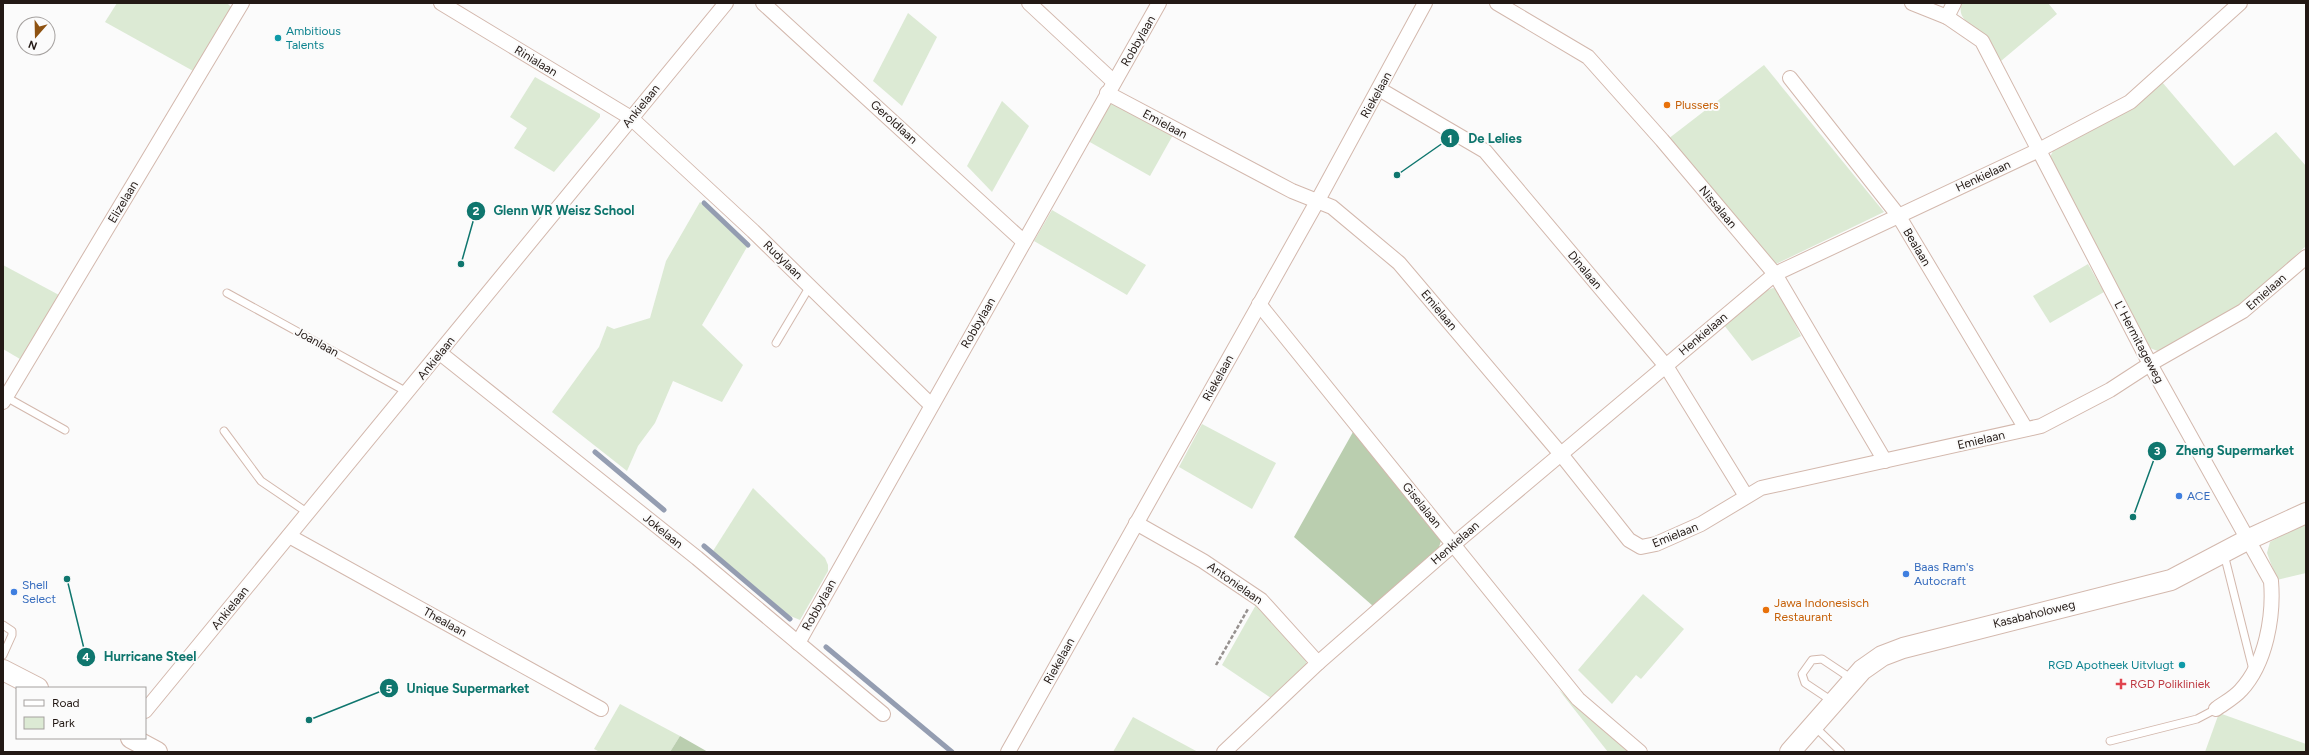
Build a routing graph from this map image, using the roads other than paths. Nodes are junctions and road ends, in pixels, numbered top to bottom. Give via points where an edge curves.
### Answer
1 (242, 3) edge
2 (441, 3) edge
3 (726, 3) edge
4 (763, 3) edge
5 (1029, 3) edge
6 (1159, 3) edge
7 (1425, 3) edge
8 (1497, 3) edge
9 (1912, 3) edge
10 (1954, 3) edge
11 (2240, 3) edge
12 (457, 7) edge
13 (1948, 17) junction
14 (1790, 78) dead end
15 (1111, 88) junction
16 (1379, 89) junction
17 (631, 118) junction
18 (2039, 150) junction
19 (1318, 200) junction
20 (1898, 216) junction
21 (1024, 242) junction
22 (2306, 257) edge
23 (1775, 274) junction
24 (810, 286) junction
25 (227, 293) dead end
26 (1260, 304) junction
27 (776, 343) dead end
28 (440, 353) junction
29 (2150, 364) junction
30 (1666, 366) junction
31 (407, 392) junction
32 (4, 399) edge
33 (931, 405) junction
34 (65, 430) dead end
35 (224, 430) dead end
36 (2026, 430) junction
37 (1560, 453) junction
38 (1885, 461) junction
39 (1746, 496) junction
40 (308, 513) junction
41 (2306, 513) edge
42 (1136, 522) junction
43 (289, 536) junction
44 (2247, 540) junction
45 (1454, 544) junction
46 (2224, 552) junction
47 (3, 625) edge
48 (798, 643) junction
49 (3, 655) edge
50 (1318, 664) junction
51 (3, 670) edge
52 (2254, 671) junction
53 (1853, 680) junction
54 (36, 687) edge
55 (1833, 702) junction
56 (601, 709) dead end
57 (2216, 709) joint
58 (146, 710) edge
59 (883, 714) dead end
60 (1813, 725) junction
61 (133, 739) edge
62 (2110, 741) dead end
63 (158, 752) edge
64 (1008, 752) edge
65 (1224, 752) edge
66 (1640, 752) edge
67 (1790, 752) edge
68 (1841, 752) edge

1 - 32 street, Elizelaan
2 - 12 street, Rinialaan
3 - 17 street, Ankielaan
4 - 21 street, Geroldlaan
5 - 15 street, Emielaan
6 - 15 street, Robbylaan
7 - 16 street, Riekelaan
8 - 23 street, Nissalaan via 1588,58 1662,140
9 - 13 street, L' Hermitageweg
10 - 13 street
11 - 18 street, Henkielaan via 2130,102
12 - 17 street, Rinialaan
13 - 18 street, L' Hermitageweg via 1982,41
14 - 20 street, Bealaan
15 - 19 street, Emielaan via 1292,191
15 - 21 street, Robbylaan
16 - 19 street, Riekelaan
16 - 30 street, Dinalaan via 1485,151
17 - 24 street, Rudylaan
17 - 28 street, Ankielaan
18 - 20 street, Henkielaan
18 - 29 street, L' Hermitageweg
19 - 26 street, Riekelaan
19 - 37 street, Emielaan via 1332,207 1399,263
20 - 23 street, Henkielaan
20 - 36 street, Bealaan
21 - 33 street, Robbylaan
22 - 29 street, Emielaan via 2243,312
23 - 30 street, Henkielaan
23 - 38 street, Nissalaan
24 - 27 lane
24 - 33 street, Rudylaan
25 - 31 lane, Joanlaan
26 - 42 street, Riekelaan
26 - 45 street, Giselalaan
28 - 31 street, Ankielaan
28 - 48 street, Jokelaan via 697,558
29 - 36 street, Emielaan via 2110,390 2041,426
29 - 44 street, L' Hermitageweg
30 - 37 street, Henkielaan
30 - 39 street, Dinalaan
31 - 40 street, Ankielaan
32 - 34 lane
33 - 48 street, Robbylaan
35 - 40 lane via 262,481
36 - 38 street, Emielaan
37 - 39 street, Emielaan via 1629,540 1641,546 1656,544 1701,524
37 - 45 street, Henkielaan
38 - 39 street, Emielaan via 1761,488
40 - 43 street, Ankielaan
41 - 44 street, Kasabaholoweg
42 - 50 street, Antonielaan via 1203,561 1255,596
42 - 64 street, Riekelaan
43 - 56 street, Thealaan
43 - 58 street, Ankielaan
44 - 46 street, Kasabaholoweg
44 - 52 street, L' Hermitageweg via 2259,556 2271,581 2273,602 2271,621
45 - 50 street, Henkielaan
45 - 66 street, Giselalaan via 1578,699
46 - 52 lane
46 - 53 street, Kasabaholoweg via 2171,580 1903,648 1882,656
47 - 49 lane via 12,631
48 - 59 street, Jokelaan
50 - 65 street, Henkielaan
51 - 54 street
52 - 57 street, L' Hermitageweg via 2240,691
53 - 55 street, Kasabaholoweg
53 - 55 lane via 1822,659 1812,660 1802,674 1805,683
55 - 60 street, Kasabaholoweg
57 - 62 lane via 2197,719
60 - 67 street, Kasabaholoweg
60 - 68 lane
61 - 63 street

